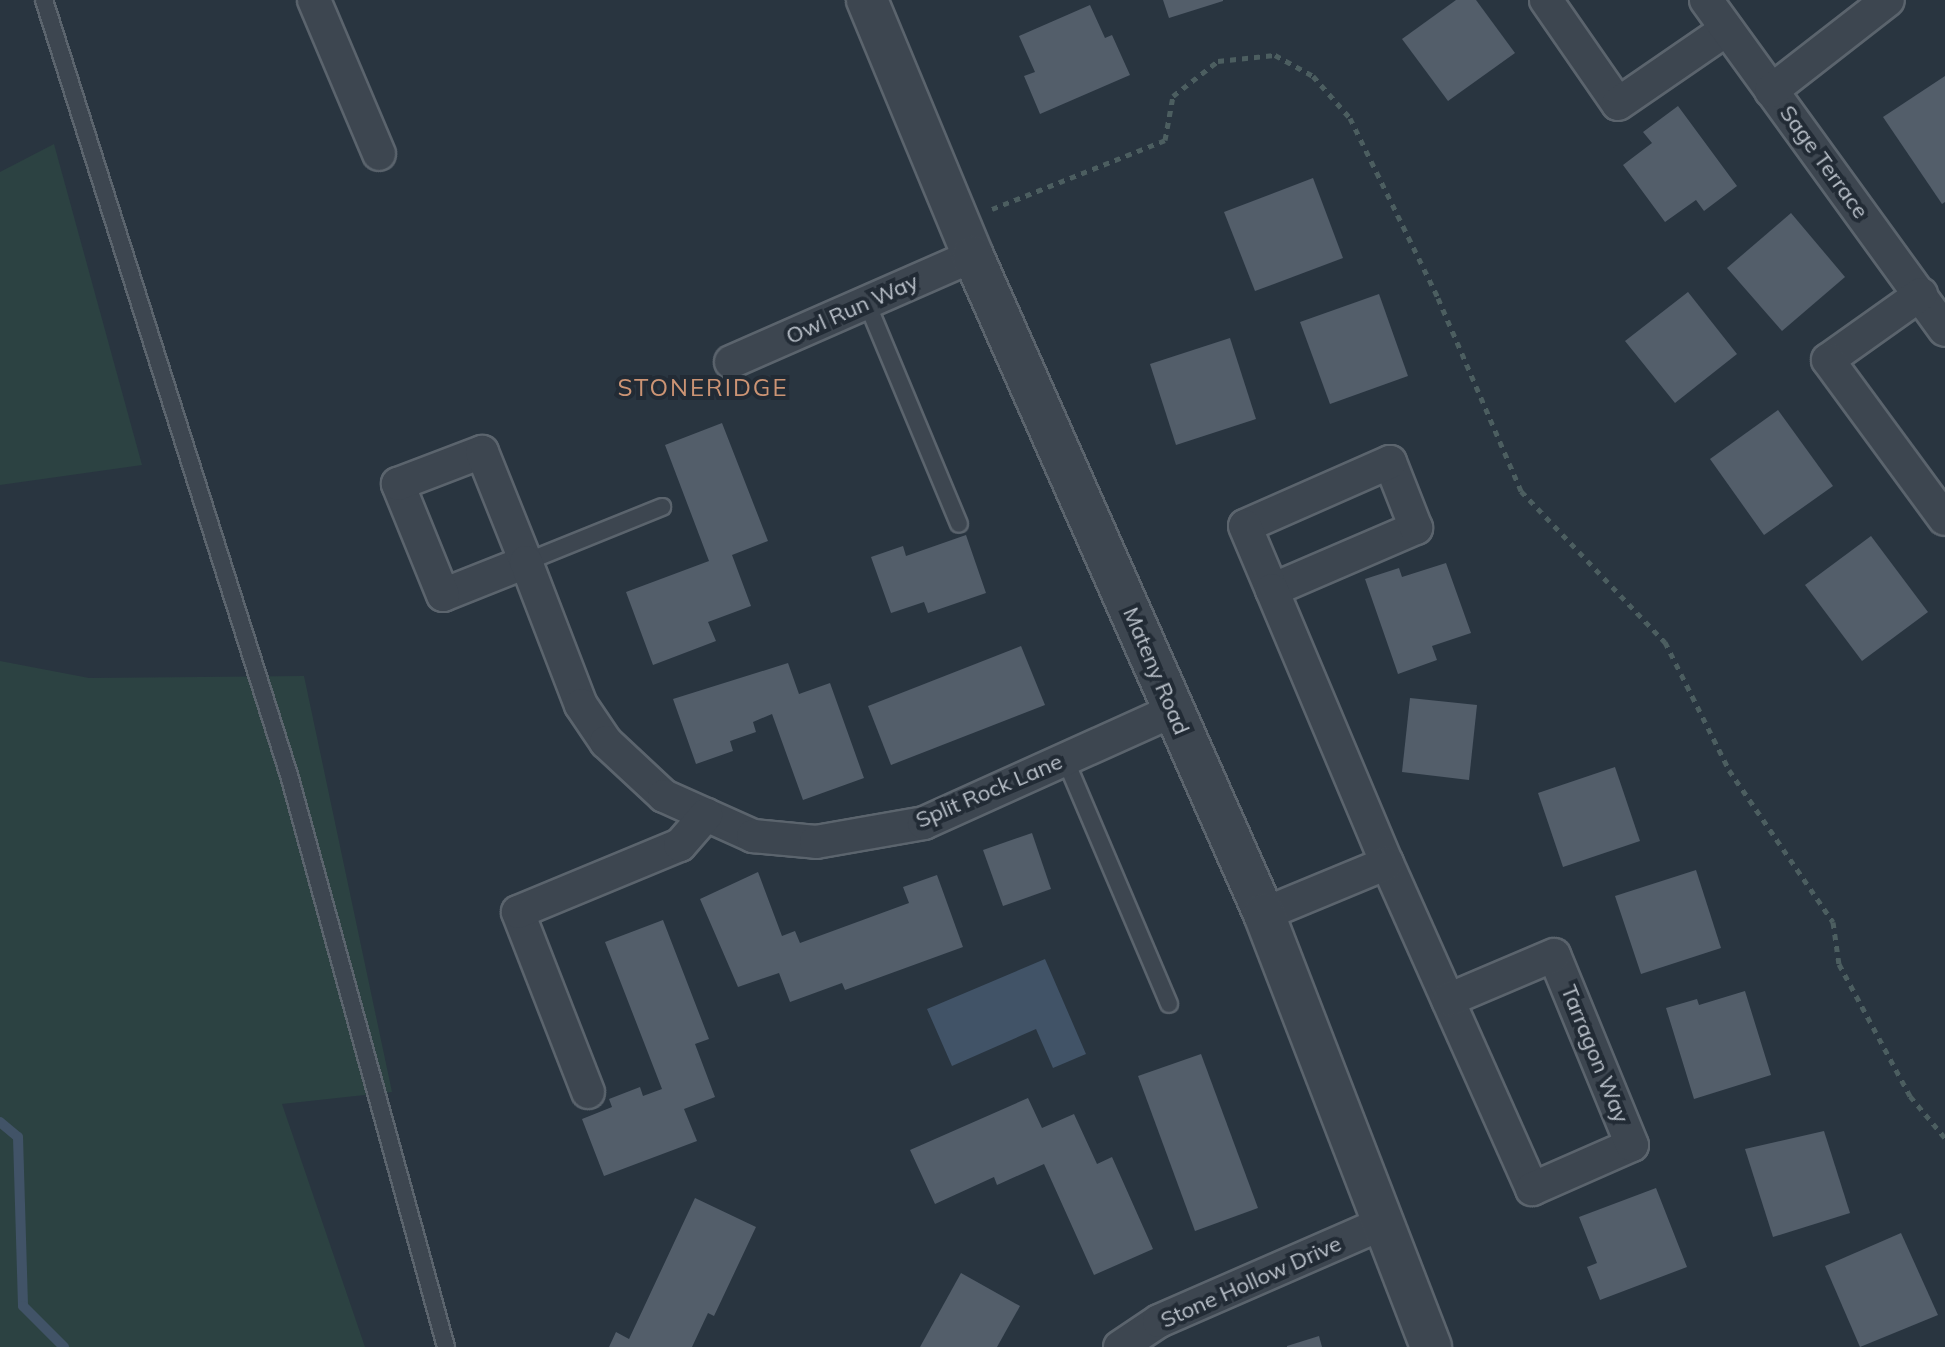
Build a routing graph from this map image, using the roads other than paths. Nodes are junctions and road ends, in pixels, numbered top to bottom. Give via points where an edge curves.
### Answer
1 (44, 0) edge
2 (314, 0) edge
3 (867, 0) edge
4 (1546, 0) edge
5 (1706, 0) edge
6 (1888, 0) edge
7 (1727, 29) junction
8 (1771, 91) junction
9 (379, 154) dead end
10 (966, 239) junction
11 (1921, 294) junction
12 (867, 303) junction
13 (1945, 330) edge
14 (731, 362) dead end
15 (662, 507) dead end
16 (1945, 519) edge
17 (959, 524) dead end
18 (526, 562) junction
19 (1272, 590) junction
20 (1172, 711) junction
21 (1065, 759) junction
22 (706, 815) junction
23 (1387, 863) junction
24 (1264, 914) junction
25 (1448, 1000) junction
26 (1169, 1004) dead end
27 (588, 1092) dead end
28 (1386, 1222) junction
29 (446, 1347) edge
30 (1120, 1347) edge
31 (1431, 1347) edge

1 - 29 lane via 289,775
2 - 9 street
3 - 10 street, Mateny Road
4 - 7 street via 1618,104
5 - 7 street, Sage Terrace
6 - 8 street
7 - 8 street, Sage Terrace
8 - 11 street, Sage Terrace
10 - 12 street, Owl Run Way
10 - 20 street, Mateny Road
11 - 13 street, Sage Terrace
11 - 16 street via 1828,360
12 - 14 street, Owl Run Way
12 - 17 lane
15 - 18 lane
18 - 18 street, Split Rock Lane via 443,595 398,484 482,452
18 - 22 street, Split Rock Lane via 581,705 606,742 664,796
19 - 19 street, Tarragon Way via 1416,528 1390,462 1245,526
19 - 23 street, Tarragon Way
20 - 21 street, Split Rock Lane
20 - 24 street, Mateny Road
21 - 22 street, Split Rock Lane via 924,823 816,842 753,836
21 - 26 lane
22 - 27 street via 680,845 518,912
23 - 24 street
23 - 25 street, Tarragon Way
24 - 28 street, Mateny Road
25 - 25 street, Tarragon Way via 1532,1189 1632,1145 1554,955
28 - 30 street, Stone Hollow Drive via 1159,1321
28 - 31 street, Mateny Road

